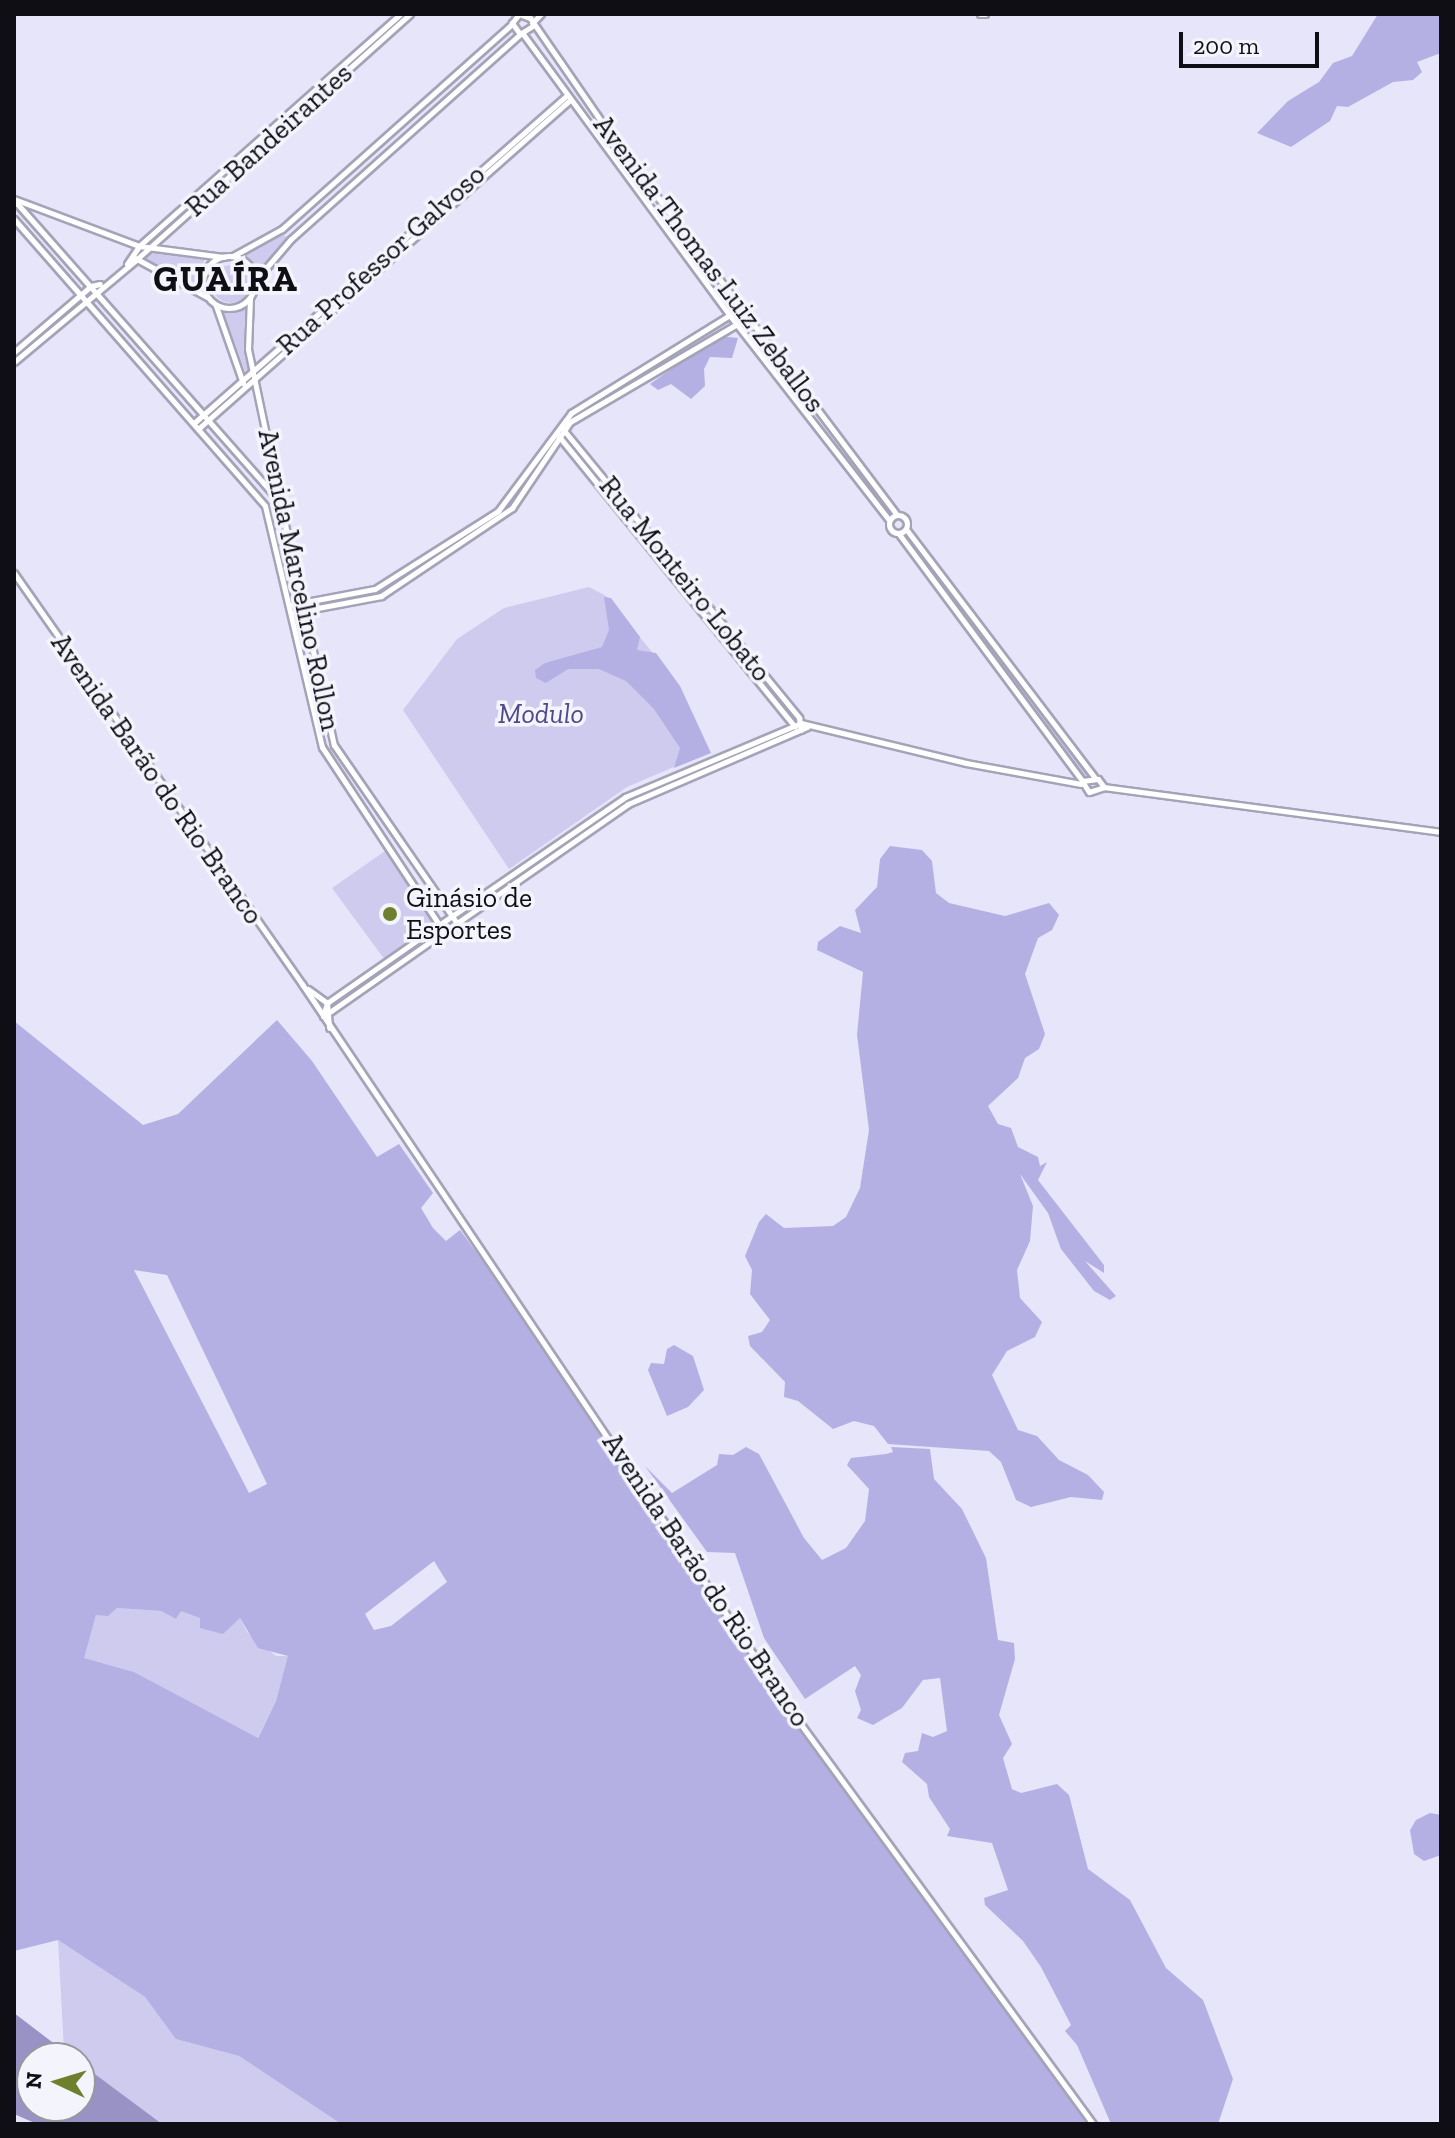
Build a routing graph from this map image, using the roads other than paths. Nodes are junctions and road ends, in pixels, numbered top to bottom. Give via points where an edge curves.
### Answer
1 (410, 14) edge
2 (507, 14) edge
3 (523, 14) edge
4 (541, 14) edge
5 (399, 18) edge
6 (512, 22) junction
7 (532, 26) junction
8 (522, 34) junction
9 (479, 54) junction
10 (487, 65) junction
11 (568, 98) junction
12 (593, 131) junction
13 (610, 134) junction
14 (258, 144) junction
15 (14, 200) edge
16 (170, 218) junction
17 (14, 219) edge
18 (175, 224) junction
19 (692, 243) junction
20 (139, 246) junction
21 (149, 248) junction
22 (684, 249) junction
23 (130, 256) junction
24 (233, 256) junction
25 (223, 257) junction
26 (137, 259) junction
27 (127, 265) junction
28 (255, 281) junction
29 (93, 289) junction
30 (83, 296) junction
31 (207, 297) junction
32 (250, 298) junction
33 (216, 305) junction
34 (741, 308) junction
35 (115, 314) junction
36 (731, 317) junction
37 (749, 317) junction
38 (54, 322) junction
39 (105, 322) junction
40 (736, 324) junction
41 (291, 345) junction
42 (14, 352) edge
43 (14, 362) edge
44 (254, 373) junction
45 (256, 380) junction
46 (243, 382) junction
47 (175, 384) junction
48 (245, 389) junction
49 (167, 393) junction
50 (205, 418) junction
51 (194, 423) junction
52 (198, 429) junction
53 (559, 432) junction
54 (253, 472) junction
55 (864, 472) junction
56 (856, 478) junction
57 (244, 482) junction
58 (280, 502) junction
59 (897, 515) junction
60 (889, 520) junction
61 (906, 529) junction
62 (899, 534) junction
63 (14, 573) edge
64 (302, 603) junction
65 (290, 605) junction
66 (304, 611) junction
67 (291, 613) junction
68 (1000, 653) junction
69 (992, 658) junction
70 (800, 728) junction
71 (1095, 779) junction
72 (1082, 782) junction
73 (1104, 787) junction
74 (365, 792) junction
75 (354, 800) junction
76 (1441, 832) edge
77 (534, 863) junction
78 (452, 916) junction
79 (457, 923) junction
80 (439, 925) junction
81 (444, 932) junction
82 (302, 984) junction
83 (327, 1003) junction
84 (330, 1010) junction
85 (323, 1017) junction
86 (328, 1029) junction
87 (1093, 2124) edge

1 - 5 street, Rua Bandeirantes
2 - 6 street, Avenida Thomas Luiz Zeballos
3 - 6 street
3 - 7 street, Avenida Thomas Luiz Zeballos
4 - 7 street
5 - 14 street, Rua Bandeirantes
6 - 8 street, Avenida Thomas Luiz Zeballos
6 - 9 street
7 - 8 street
7 - 13 street, Avenida Thomas Luiz Zeballos
8 - 10 street
8 - 11 street, Avenida Thomas Luiz Zeballos
9 - 10 street
9 - 24 street via 282,229
10 - 28 street via 291,239
11 - 12 street, Avenida Thomas Luiz Zeballos
11 - 41 street, Rua Professor Galvoso
12 - 13 street via 601,128
12 - 22 street, Avenida Thomas Luiz Zeballos
13 - 19 street, Avenida Thomas Luiz Zeballos
14 - 16 street, Rua Bandeirantes
14 - 18 street, Rua Bandeirantes
15 - 20 street
15 - 29 street
16 - 18 street
16 - 20 street, Rua Bandeirantes
17 - 30 street
18 - 21 street, Rua Bandeirantes
19 - 22 street
19 - 34 street, Avenida Thomas Luiz Zeballos
20 - 21 street
20 - 23 street, Rua Bandeirantes
21 - 25 street
21 - 26 street, Rua Bandeirantes
22 - 36 street, Avenida Thomas Luiz Zeballos
23 - 26 street
23 - 27 street, Rua Bandeirantes
24 - 25 street
24 - 28 street via 244,261
25 - 31 street via 207,268
26 - 27 street, Rua Bandeirantes
26 - 31 street
27 - 29 street, Rua Bandeirantes
28 - 32 street
29 - 30 street, Rua Bandeirantes
29 - 35 street
30 - 38 street, Rua Bandeirantes
30 - 39 street
31 - 33 street
32 - 33 street via 234,308
32 - 44 street, Avenida Marcelino Rollon via 247,332
33 - 46 street
34 - 36 street
34 - 37 street, Avenida Thomas Luiz Zeballos
35 - 39 street
35 - 47 street
36 - 40 street, Avenida Thomas Luiz Zeballos
36 - 53 street, Rua Monteiro Lobato via 559,424
37 - 40 street
37 - 55 street, Avenida Thomas Luiz Zeballos
38 - 42 street, Rua Bandeirantes
38 - 43 street, Rua Bandeirantes
39 - 49 street
40 - 53 street
40 - 56 street, Avenida Thomas Luiz Zeballos
41 - 44 street, Rua Professor Galvoso
41 - 45 street, Rua Professor Galvoso
44 - 45 street, Avenida Marcelino Rollon
44 - 46 street, Rua Professor Galvoso
45 - 48 street, Rua Professor Galvoso
45 - 58 street, Avenida Marcelino Rollon
46 - 48 street
46 - 50 street, Rua Professor Galvoso
47 - 49 street
47 - 50 street
48 - 50 street, Rua Professor Galvoso
49 - 51 street
50 - 51 street, Rua Professor Galvoso
50 - 52 street, Rua Professor Galvoso
50 - 54 street
51 - 52 street
52 - 57 street
53 - 64 street via 498,511 375,589
53 - 66 street via 501,517 381,596
53 - 70 street, Rua Monteiro Lobato
54 - 57 street
54 - 58 street
55 - 56 street
55 - 59 street, Avenida Thomas Luiz Zeballos
56 - 60 street, Avenida Thomas Luiz Zeballos
57 - 65 street, Avenida Marcelino Rollon via 265,506
58 - 64 street, Avenida Marcelino Rollon
59 - 60 street
59 - 61 street via 906,520
60 - 62 street via 890,530
61 - 62 street
61 - 68 street
62 - 69 street
63 - 82 street, Avenida Barão do Rio Branco
64 - 65 street
64 - 66 street, Avenida Marcelino Rollon
65 - 67 street, Avenida Marcelino Rollon
66 - 67 street
66 - 74 street, Avenida Marcelino Rollon via 331,736
67 - 75 street, Avenida Marcelino Rollon via 314,726
68 - 69 street
68 - 71 street
69 - 72 street
70 - 72 street
70 - 77 street via 643,787
71 - 72 street
71 - 73 street
72 - 73 street via 1089,792
73 - 76 street
74 - 75 street
74 - 78 street, Avenida Marcelino Rollon
75 - 80 street, Avenida Marcelino Rollon
77 - 78 street
77 - 79 street
78 - 79 street, Avenida Marcelino Rollon
78 - 80 street
79 - 81 street
80 - 81 street, Avenida Marcelino Rollon
80 - 83 street
81 - 84 street
82 - 83 street, Avenida Barão do Rio Branco
82 - 85 street, Avenida Barão do Rio Branco
83 - 84 street, Avenida Barão do Rio Branco
83 - 85 street
84 - 85 street
84 - 86 street, Avenida Barão do Rio Branco
85 - 86 street, Avenida Barão do Rio Branco
86 - 87 street, Avenida Barão do Rio Branco via 794,1715

